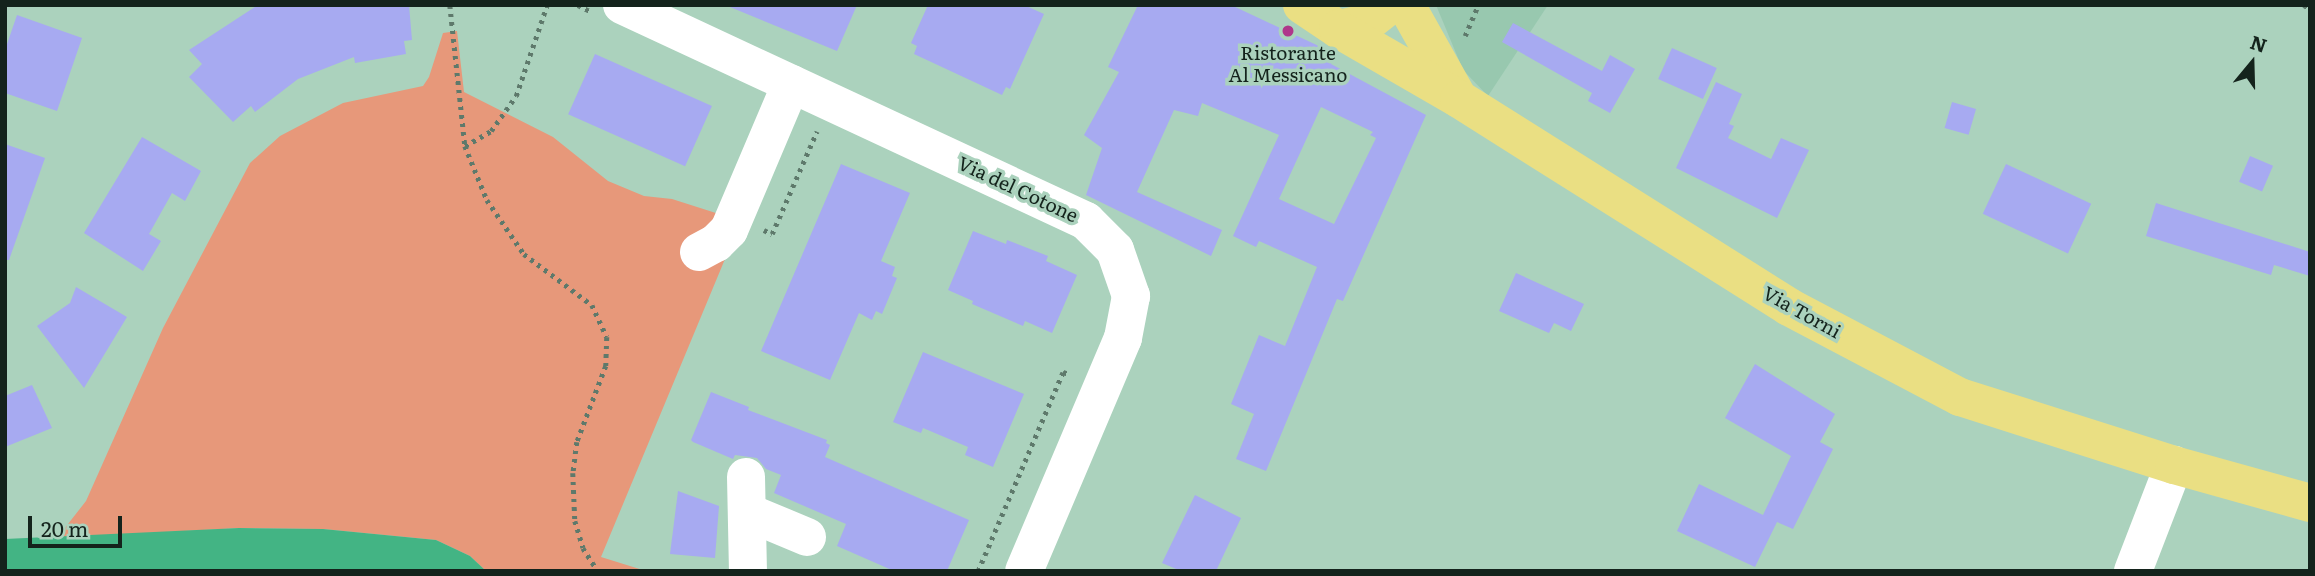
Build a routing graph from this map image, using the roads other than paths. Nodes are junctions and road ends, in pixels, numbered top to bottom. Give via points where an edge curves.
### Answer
1 (622, 5) edge
2 (1302, 5) edge
3 (1409, 10) edge
4 (1338, 29) junction
5 (791, 84) junction
6 (1459, 99) junction
7 (699, 252) dead end
8 (2174, 465) junction
9 (2310, 503) edge
10 (807, 537) dead end
11 (748, 571) edge
12 (1024, 571) edge
13 (2133, 571) edge

1 - 5 street, Via del Cotone
2 - 4 main road, Via Torni
3 - 4 main road, Via Torni
3 - 6 main road, Via Torni
4 - 6 main road, Via Torni
5 - 7 street via 729,230
5 - 12 street, Via del Cotone via 1086,221 1115,250 1131,296 1123,338
6 - 8 main road, Via Torni via 1789,307 1961,397
8 - 9 main road, Via Torni
8 - 13 street
10 - 11 street via 746,494

